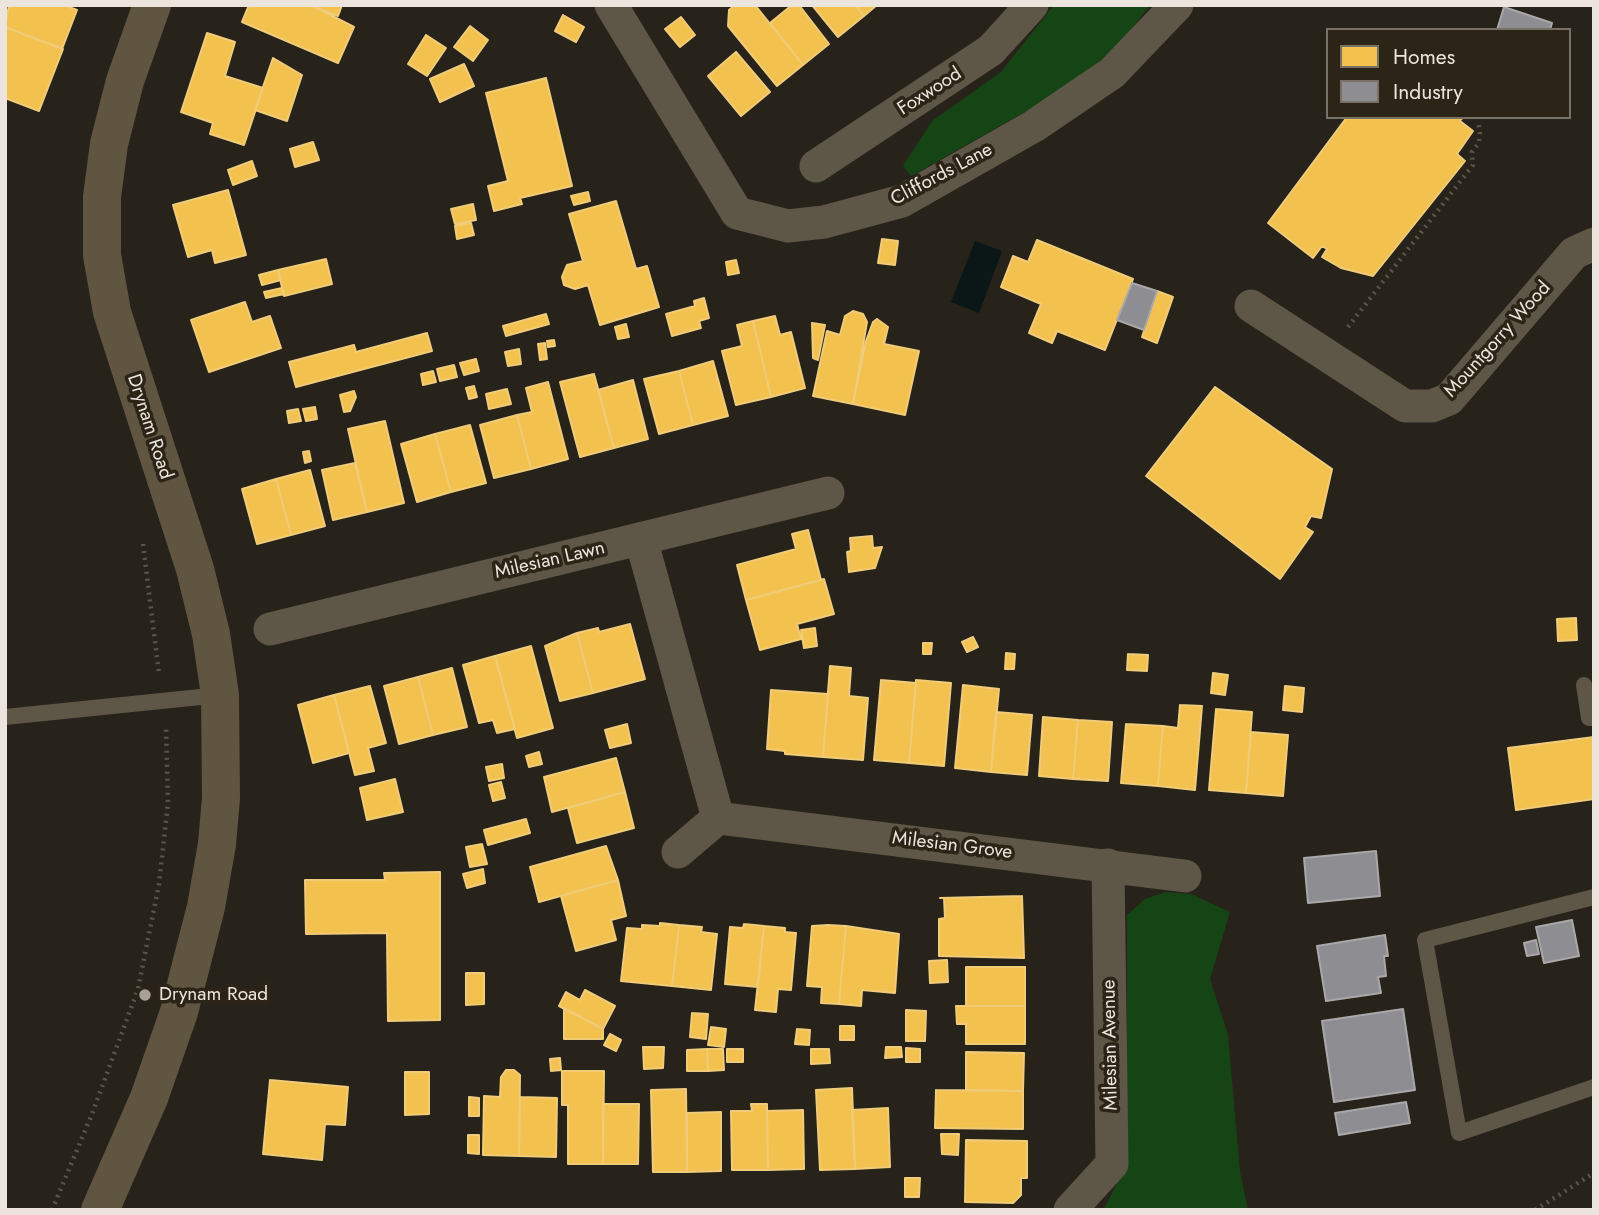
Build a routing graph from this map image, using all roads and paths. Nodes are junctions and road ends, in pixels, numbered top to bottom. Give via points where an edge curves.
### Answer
1 (152, 5) edge
2 (611, 5) edge
3 (1032, 5) edge
4 (1177, 5) edge
5 (1478, 121) dead end
6 (817, 166) dead end
7 (1594, 244) edge
8 (1251, 306) dead end
9 (1327, 355) junction
10 (828, 493) dead end
11 (641, 539) junction
12 (270, 629) dead end
13 (1584, 685) dead end
14 (220, 695) junction
15 (5, 717) edge
16 (1594, 718) edge
17 (718, 818) junction
18 (678, 852) dead end
19 (1108, 865) junction
20 (1185, 876) dead end
21 (1594, 897) edge
22 (1594, 1087) edge
23 (1594, 1173) edge
24 (100, 1210) edge
25 (1070, 1210) edge
26 (1535, 1210) edge

1 - 14 street, Drynam Road via 108,144 102,256 112,312 195,569
2 - 4 street, Cliffords Lane via 737,213 788,226 824,222 902,201 1034,126 1112,73
3 - 6 street, Foxwood via 991,50
5 - 9 path via 1473,165
7 - 9 street, Mountgorry Wood via 1574,253 1449,399 1432,406 1405,406
8 - 9 street, Mountgorry Wood
10 - 11 street, Milesian Lawn
11 - 12 street, Milesian Lawn
11 - 17 street
13 - 16 lane via 1589,718
14 - 15 lane
14 - 24 street, Drynam Road via 220,810 206,907 164,1056 128,1152
17 - 18 street
17 - 19 street, Milesian Grove
19 - 20 street, Milesian Grove
19 - 25 street, Milesian Avenue via 1112,1164
21 - 22 lane via 1425,940 1459,1133
23 - 26 path

